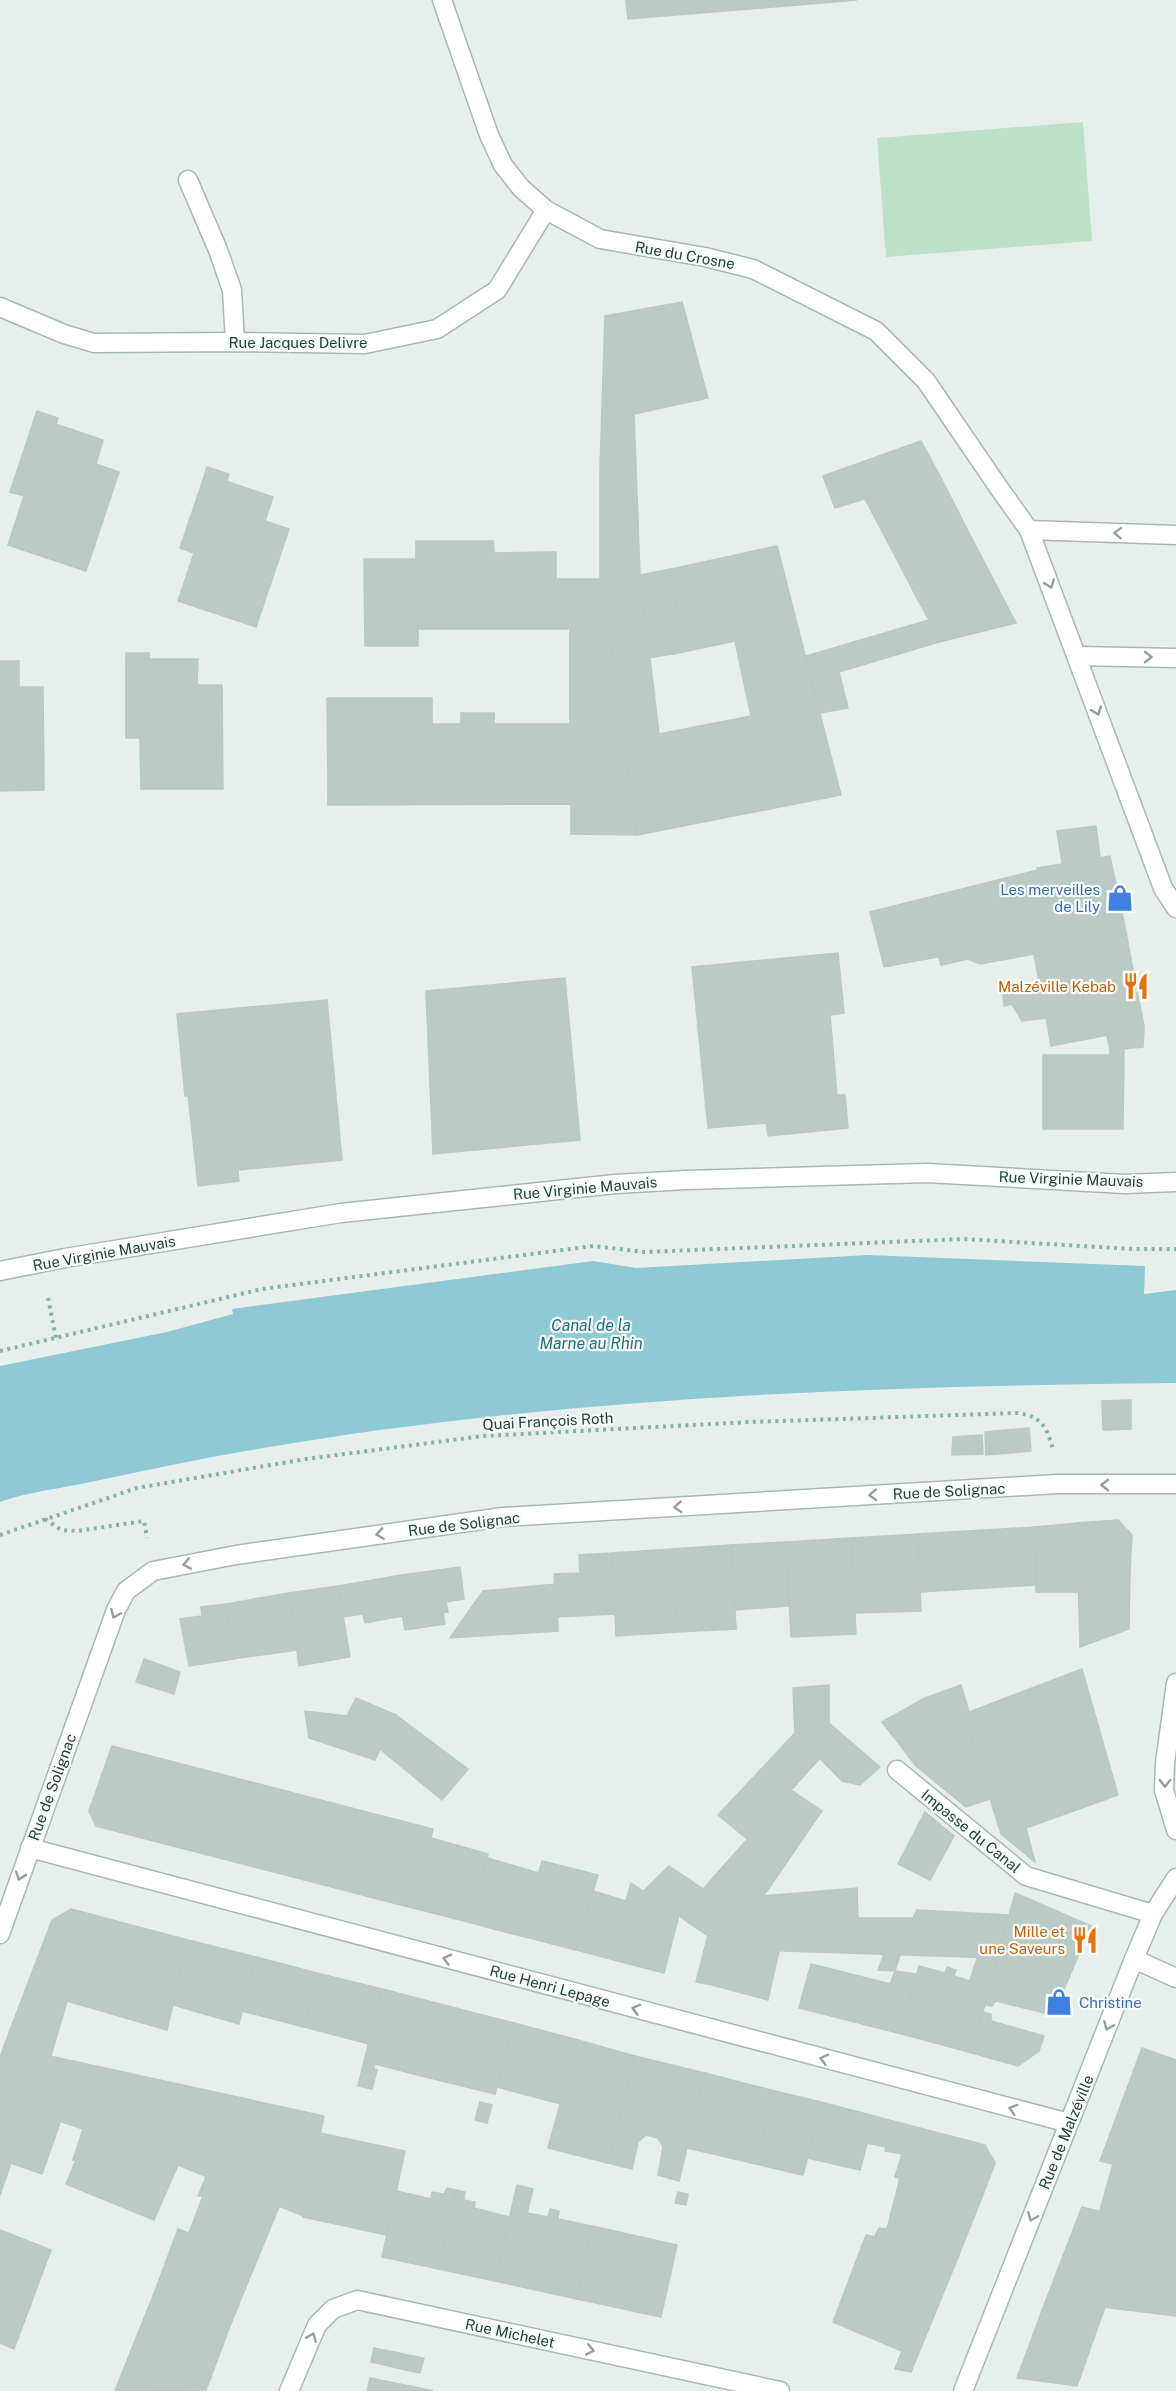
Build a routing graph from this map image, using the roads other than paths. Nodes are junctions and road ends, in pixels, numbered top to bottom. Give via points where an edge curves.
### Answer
1 (442, 0) edge
2 (188, 180) dead end
3 (546, 210) junction
4 (0, 307) edge
5 (235, 342) junction
6 (1029, 530) junction
7 (1176, 535) edge
8 (1077, 656) junction
9 (1176, 658) edge
10 (1176, 908) edge
11 (1176, 1182) edge
12 (0, 1272) edge
13 (1176, 1484) edge
14 (1176, 1683) edge
15 (897, 1770) dead end
16 (1176, 1830) edge
17 (30, 1848) junction
18 (1176, 1878) edge
19 (1153, 1914) junction
20 (0, 1934) edge
21 (1134, 1959) junction
22 (1176, 1978) edge
23 (1069, 2123) junction
24 (289, 2391) edge
25 (780, 2391) edge
26 (963, 2391) edge

1 - 3 street, Rue du Crosne via 503,165
2 - 5 street via 232,290
3 - 5 street, Rue Jacques Delivre via 497,290 437,328 364,344
3 - 6 street, Rue du Crosne via 600,239 753,269 876,331 926,381
4 - 5 street, Rue Jacques Delivre via 94,344
7 -> 6 street
6 -> 8 street, Rue du Crosne
8 -> 9 street
8 -> 10 street, Rue du Crosne via 1163,888
11 - 12 street, Rue Virginie Mauvais via 1125,1184 927,1173 615,1184 341,1213
13 -> 17 street, Rue de Solignac via 1057,1484 503,1517 236,1554 153,1571 126,1591 116,1610
14 -> 16 street via 1164,1790
15 - 19 street, Impasse du Canal via 1026,1876
17 -> 20 street, Rue de Solignac
23 -> 17 street, Rue Henri Lepage
18 - 19 street, Rue de Malzéville
19 - 21 street, Rue de Malzéville
21 - 22 street
21 -> 23 street, Rue de Malzéville
23 -> 26 street, Rue de Malzéville
24 -> 25 street, Rue Michelet via 317,2325 333,2309 357,2300

